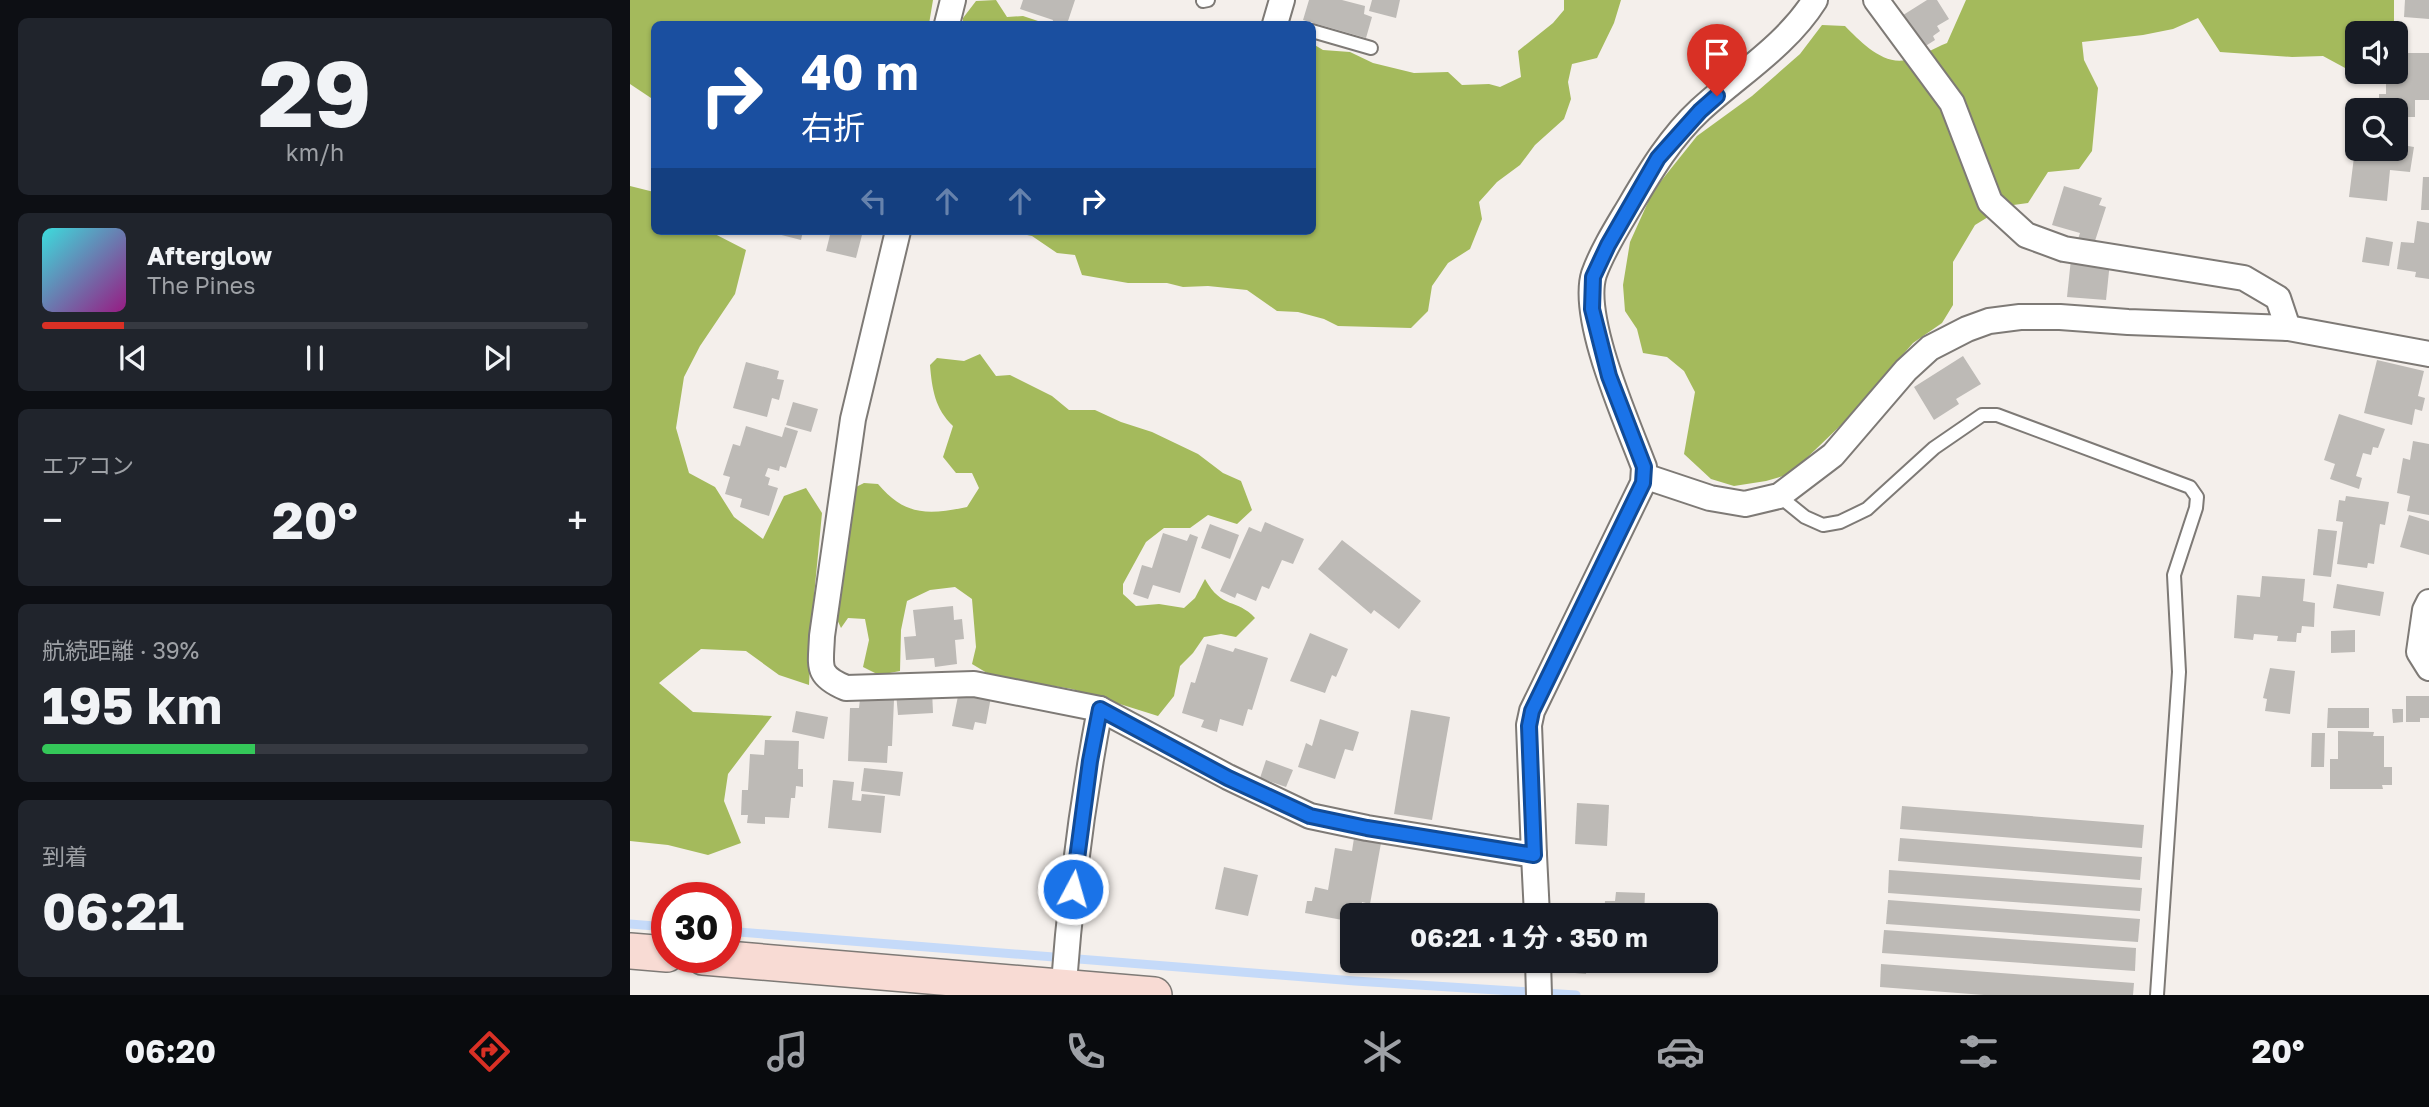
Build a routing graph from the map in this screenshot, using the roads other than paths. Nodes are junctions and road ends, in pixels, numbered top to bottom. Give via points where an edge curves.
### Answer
1 (953, 0) edge
2 (1815, 0) edge
3 (1876, 0) edge
4 (948, 21) edge
5 (1316, 32) edge
6 (1371, 48) dead end
7 (897, 235) edge
8 (2288, 328) junction
9 (2429, 354) edge
10 (1644, 476) junction
11 (1779, 496) junction
12 (2429, 603) edge
13 (2429, 668) edge
14 (1100, 709) junction
15 (1534, 855) junction
16 (1536, 903) edge
17 (630, 951) edge
18 (651, 953) edge
19 (742, 961) edge
20 (1538, 973) edge
21 (1063, 991) edge
22 (1154, 995) edge
23 (1539, 995) edge
24 (2157, 995) edge

1 - 4 street
2 - 10 street via 1801,21 1700,111 1658,158 1593,277 1592,309 1609,376
3 - 8 street via 1952,103 1990,202 2026,235 2064,249 2244,278 2278,298
5 - 6 lane
7 - 14 street via 853,419 821,668 829,681 846,688 974,684
8 - 9 street
8 - 11 street via 2060,317 1989,321 1930,348 1833,455
10 - 11 street via 1710,498 1745,504
10 - 15 street via 1532,711
11 - 24 lane via 1823,525 1840,522 1867,509 1934,448 1982,415 1997,415 2190,487 2197,497 2196,508 2174,575 2179,672
12 - 13 street via 2418,652
14 - 15 street via 1310,816
14 - 21 street via 1076,864
15 - 16 street
17 - 18 street
19 - 21 street
20 - 23 street
21 - 22 street

